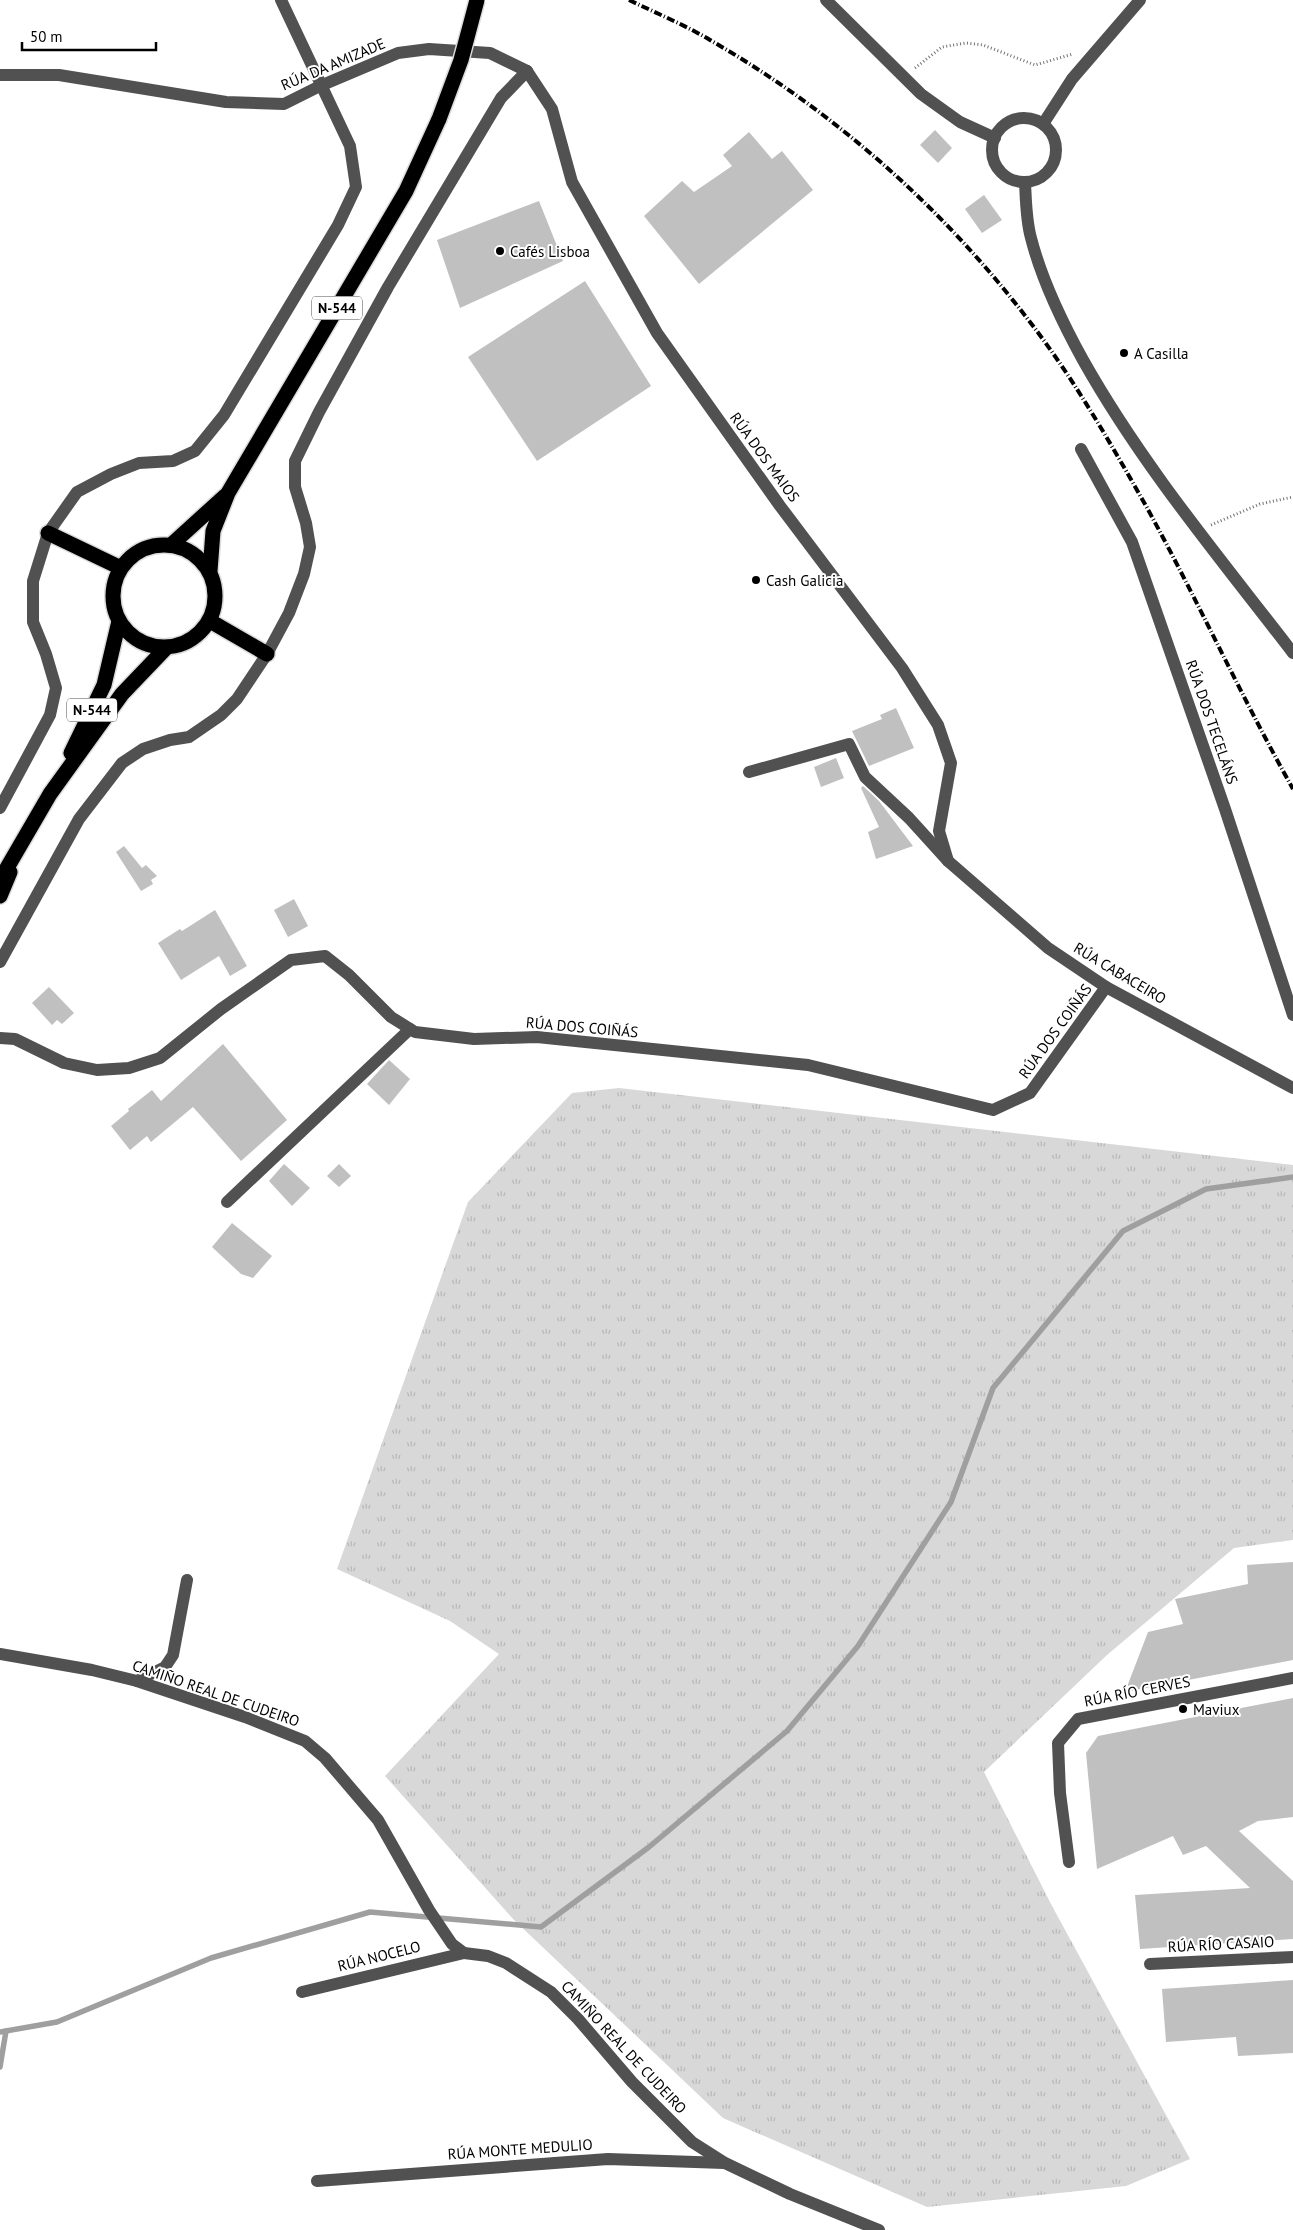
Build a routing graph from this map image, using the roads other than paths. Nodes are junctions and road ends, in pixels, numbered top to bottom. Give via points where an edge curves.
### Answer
1 (281, 0) edge
2 (477, 0) edge
3 (826, 0) edge
4 (1140, 0) edge
5 (527, 71) junction
6 (0, 75) edge
7 (320, 86) junction
8 (1043, 124) junction
9 (995, 138) junction
10 (1025, 182) junction
11 (1081, 449) dead end
12 (228, 493) junction
13 (48, 533) junction
14 (171, 545) junction
15 (121, 568) junction
16 (210, 572) junction
17 (119, 621) junction
18 (210, 621) junction
19 (166, 648) junction
20 (1293, 653) edge
21 (268, 654) junction
22 (750, 772) dead end
23 (50, 794) junction
24 (0, 808) edge
25 (27, 834) junction
26 (948, 861) junction
27 (0, 868) edge
28 (0, 880) edge
29 (0, 896) edge
30 (0, 962) edge
31 (1106, 987) junction
32 (1293, 1015) edge
33 (410, 1029) junction
34 (0, 1038) edge
35 (1293, 1088) edge
36 (227, 1202) dead end
37 (187, 1580) dead end
38 (0, 1654) edge
39 (1293, 1678) edge
40 (137, 1681) junction
41 (1069, 1862) dead end
42 (464, 1953) junction
43 (1293, 1957) edge
44 (1150, 1964) dead end
45 (302, 1992) dead end
46 (725, 2163) junction
47 (318, 2181) dead end
48 (879, 2230) edge

1 - 7 street
2 - 12 highway, N-544, bridge via 439,119 406,191
3 - 9 street via 903,78 951,116
4 - 8 street via 1072,79
5 - 7 street, RÚA DA AMIZADE via 490,53 430,49 398,54
5 - 21 street via 501,98 388,287 295,461 295,486 310,547 289,613
5 - 26 street, RÚA DOS MAIOS via 552,109 572,182 657,333 780,506 902,668 938,725 951,763 939,831
6 - 7 street, RÚA DA AMIZADE via 59,75 226,102 284,104
7 - 13 street via 350,146 356,187 338,225 224,415 196,451 173,461 139,463 78,492
8 - 9 street via 1030,118 1016,119 1003,126
8 - 10 street via 1056,144 1055,159 1040,178
9 - 10 street via 993,153 998,168 1010,178
10 - 20 street via 1031,239 1063,320 1093,378 1199,531
11 - 32 street, RÚA DOS TECELÁNS via 1132,542 1226,809
12 - 14 highway, N-544
12 - 16 highway, N-544 via 213,531
13 - 15 highway
13 - 24 street via 33,581 33,622 56,688 50,715
14 - 15 highway via 143,549
14 - 16 highway via 192,553
15 - 17 highway, N-544 via 113,587 113,602
16 - 18 highway, N-544 via 215,600
17 - 19 highway, N-544 via 140,642
17 - 23 highway, N-544 via 104,685
18 - 19 highway, N-544 via 195,637
18 - 21 highway
19 - 23 highway, N-544 via 122,694
21 - 30 street via 237,699 221,715 189,737 143,749 122,763 79,819
22 - 26 street, RÚA CABACEIRO via 849,744 865,777
23 - 25 highway, N-544
25 - 27 highway, N-544
25 - 28 highway, N-544
25 - 29 highway, N-544
26 - 31 street, RÚA CABACEIRO via 1048,948
31 - 33 street, RÚA DOS COIÑÁS via 1030,1093 993,1110 808,1065 537,1037 474,1038
31 - 35 street, RÚA CABACEIRO
33 - 34 street, RÚA DOS COIÑÁS via 391,1017 349,974 325,956 291,960 221,1009 160,1058 129,1068 97,1070 64,1064 15,1039
33 - 36 street
37 - 40 street via 173,1655 165,1667
38 - 40 street, CAMIÑO REAL DE CUDEIRO
39 - 41 street, RÚA RÍO CERVES via 1078,1718 1058,1743 1060,1792
40 - 42 street, CAMIÑO REAL DE CUDEIRO via 306,1741 325,1758 378,1820 433,1916 452,1944
42 - 45 street, RÚA NOCELO
42 - 46 street, CAMIÑO REAL DE CUDEIRO via 488,1956 506,1963 551,1992 632,2082 686,2135
43 - 44 street, RÚA RÍO CASAIO
46 - 47 street, RÚA MONTE MEDULIO via 608,2159
46 - 48 street, CAMIÑO REAL DE CUDEIRO

